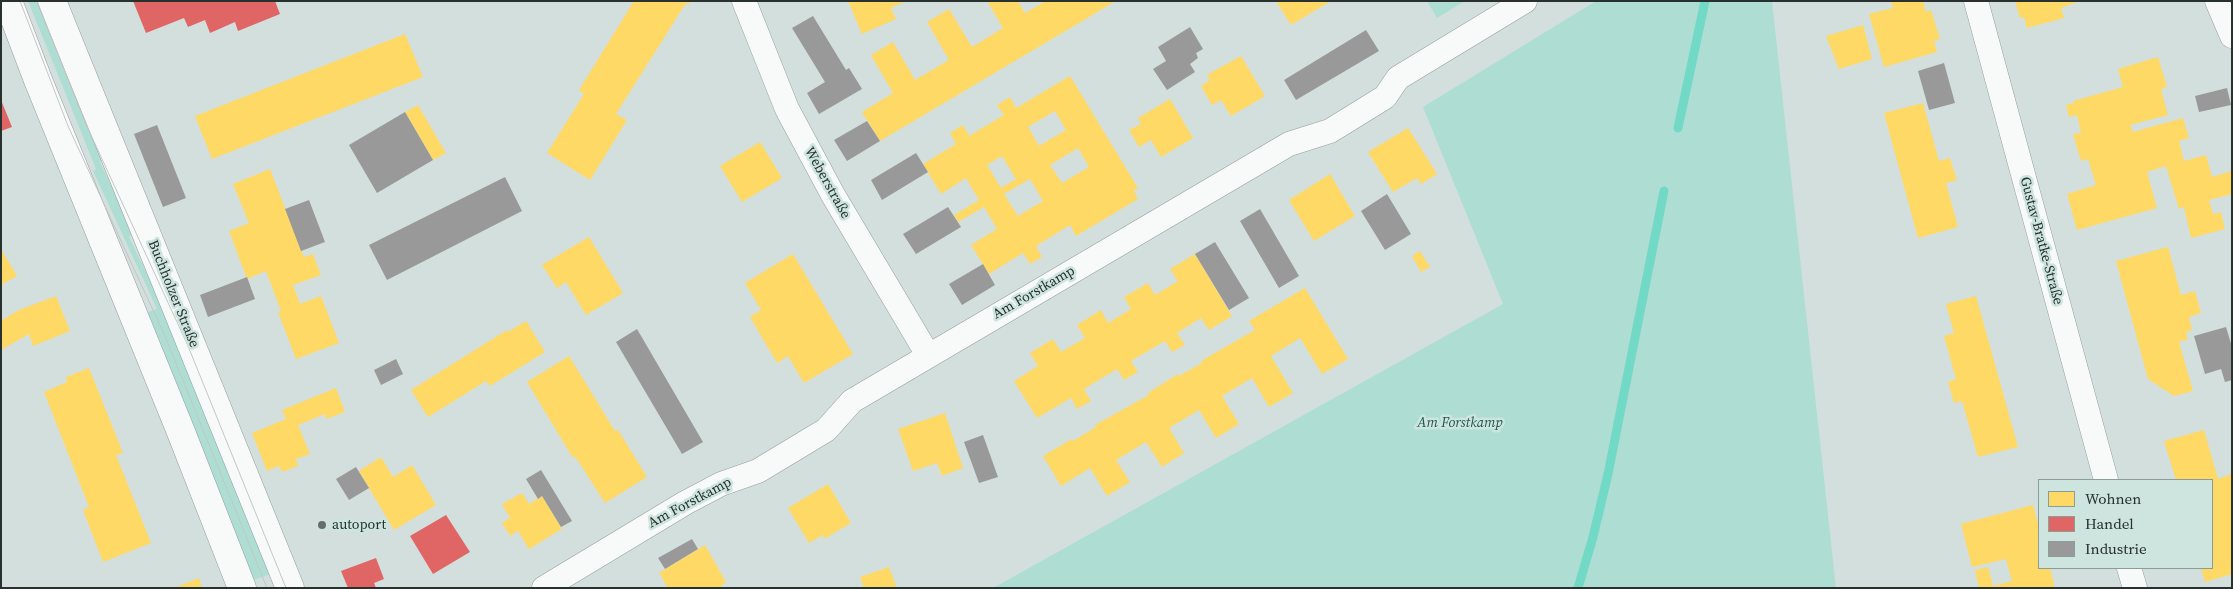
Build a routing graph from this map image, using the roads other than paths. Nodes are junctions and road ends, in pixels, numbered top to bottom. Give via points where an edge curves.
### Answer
1 (8, 1) edge
2 (52, 1) edge
3 (744, 1) edge
4 (1525, 1) edge
5 (1976, 1) edge
6 (2217, 1) edge
7 (2232, 36) edge
8 (928, 355) junction
9 (2106, 479) edge
10 (2129, 569) edge
11 (242, 588) edge
12 (290, 588) edge
13 (544, 588) edge
14 (2135, 588) edge

1 - 11 main road
2 - 12 main road, Buchholzer Straße
3 - 8 street, Weberstraße via 787,109 833,195
4 - 8 street, Am Forstkamp via 1398,78 1385,97 1330,131 1289,144
5 - 9 street, Gustav-Bratke-Straße
6 - 7 street
8 - 13 street, Am Forstkamp via 852,401 826,430 758,471 721,484 685,503
10 - 14 street

